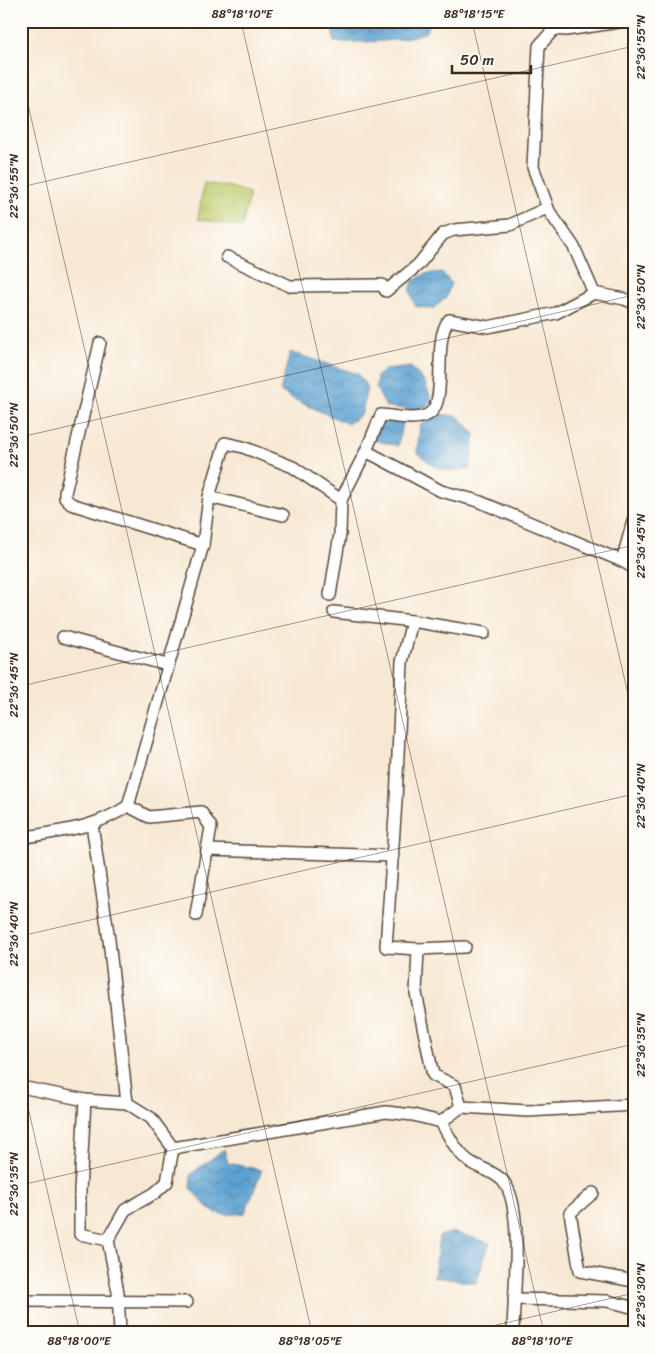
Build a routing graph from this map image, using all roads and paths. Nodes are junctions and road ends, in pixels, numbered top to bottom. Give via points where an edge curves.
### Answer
1 (626, 21) edge
2 (553, 25) edge
3 (547, 208) junction
4 (227, 257) dead end
5 (594, 293) junction
6 (634, 303) edge
7 (100, 343) dead end
8 (366, 451) junction
9 (209, 497) junction
10 (341, 500) junction
11 (283, 515) dead end
12 (634, 518) edge
13 (203, 544) junction
14 (622, 561) junction
15 (634, 568) edge
16 (330, 595) dead end
17 (334, 612) dead end
18 (412, 620) junction
19 (484, 633) dead end
20 (63, 637) dead end
21 (168, 664) junction
22 (128, 806) junction
23 (92, 824) junction
24 (21, 838) edge
25 (207, 850) junction
26 (393, 856) junction
27 (196, 915) dead end
28 (465, 948) dead end
29 (418, 949) junction
30 (21, 1087) edge
31 (86, 1100) junction
32 (128, 1103) junction
33 (634, 1105) edge
34 (461, 1107) junction
35 (441, 1122) junction
36 (173, 1148) junction
37 (593, 1193) dead end
38 (108, 1240) junction
39 (634, 1282) edge
40 (514, 1299) junction
41 (21, 1301) edge
42 (187, 1302) dead end
43 (119, 1303) junction
44 (631, 1307) dead end
45 (120, 1333) edge
46 (514, 1333) edge

1 - 2 street via 566,30
2 - 3 street via 539,46 533,167
3 - 4 street via 510,225 443,234 418,265 386,291 382,285 290,286
3 - 5 street via 574,247
5 - 6 street
5 - 8 street via 556,312 488,327 449,320 443,327 440,387 434,409 417,418 381,415
7 - 13 street via 65,498 71,504 92,511
8 - 10 street
8 - 14 street via 441,491 478,501
9 - 10 street via 225,443 293,467
9 - 11 street
9 - 13 street
10 - 16 street via 340,534
12 - 14 street
13 - 21 street
14 - 15 street
17 - 18 street
18 - 19 street
18 - 26 street via 402,662
20 - 21 street
21 - 22 street
22 - 23 street
22 - 25 street via 149,817 202,812 211,828
23 - 24 street via 76,830
23 - 32 street
25 - 26 street
25 - 27 street
26 - 29 street via 386,947
28 - 29 street
29 - 34 street via 416,993 433,1075 456,1086
30 - 31 street
31 - 32 street
31 - 38 street via 80,1234
32 - 36 street via 151,1118
33 - 34 street via 528,1111
34 - 35 street
35 - 36 street via 386,1112
35 - 40 street via 462,1154 504,1182 514,1203 517,1229
36 - 38 street via 167,1182 125,1210
37 - 39 street via 570,1213 580,1272
38 - 43 street
40 - 44 street via 608,1302
40 - 46 street
41 - 43 street
42 - 43 street
43 - 45 street

